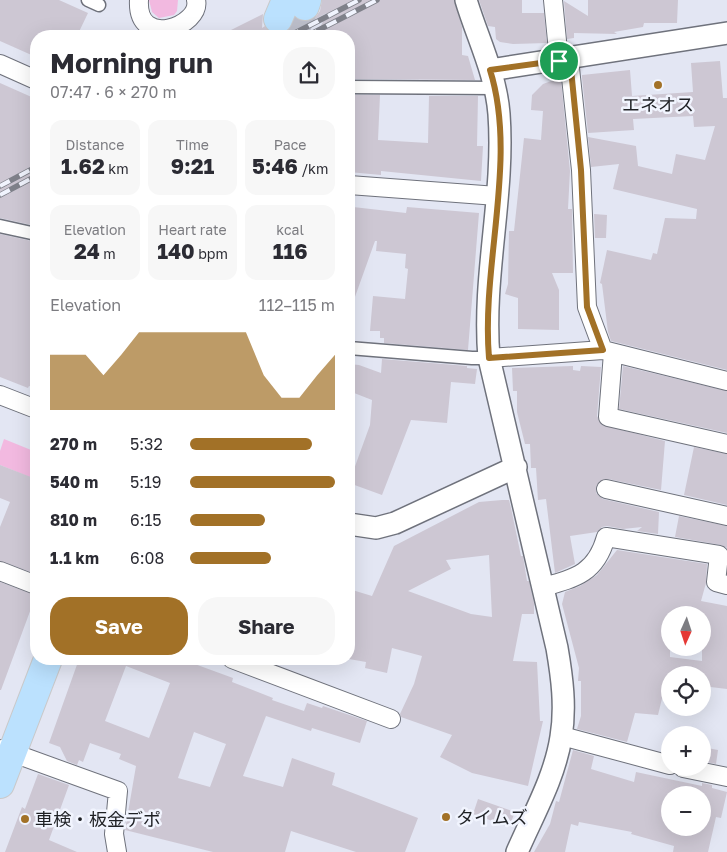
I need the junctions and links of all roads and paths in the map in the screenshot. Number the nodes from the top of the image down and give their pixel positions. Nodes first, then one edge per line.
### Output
1 (138, 0) edge
2 (196, 0) edge
3 (466, 0) edge
4 (553, 0) edge
5 (155, 30) edge
6 (168, 30) edge
7 (727, 33) edge
8 (564, 60) junction
9 (0, 64) edge
10 (30, 77) edge
11 (493, 79) junction
12 (355, 87) edge
13 (355, 186) edge
14 (497, 196) junction
15 (0, 226) edge
16 (30, 233) edge
17 (355, 348) edge
18 (608, 352) junction
19 (489, 358) junction
20 (727, 381) edge
21 (0, 395) edge
22 (30, 406) edge
23 (727, 444) edge
24 (516, 467) junction
25 (606, 489) dead end
26 (727, 516) edge
27 (355, 525) edge
28 (0, 571) edge
29 (30, 583) edge
30 (727, 585) edge
31 (543, 587) junction
32 (45, 665) edge
33 (248, 665) edge
34 (391, 719) dead end
35 (562, 736) junction
36 (6, 750) edge
37 (661, 763) edge
38 (711, 773) edge
39 (727, 776) edge
40 (0, 784) edge
41 (116, 852) edge
42 (517, 852) edge

1 - 5 street
2 - 6 street
3 - 11 street
4 - 8 street
7 - 8 street
8 - 11 street
8 - 18 street
9 - 10 street
11 - 12 street
11 - 14 street
13 - 14 street
14 - 19 street
15 - 16 street
17 - 19 street
18 - 19 street
18 - 20 street
18 - 23 street
19 - 24 street
21 - 22 street
24 - 27 street
24 - 31 street
25 - 26 street
28 - 29 street
30 - 31 street
31 - 35 street
32 - 36 main road
33 - 34 street
35 - 37 street
35 - 42 street
36 - 40 main road
36 - 41 street
38 - 39 street

